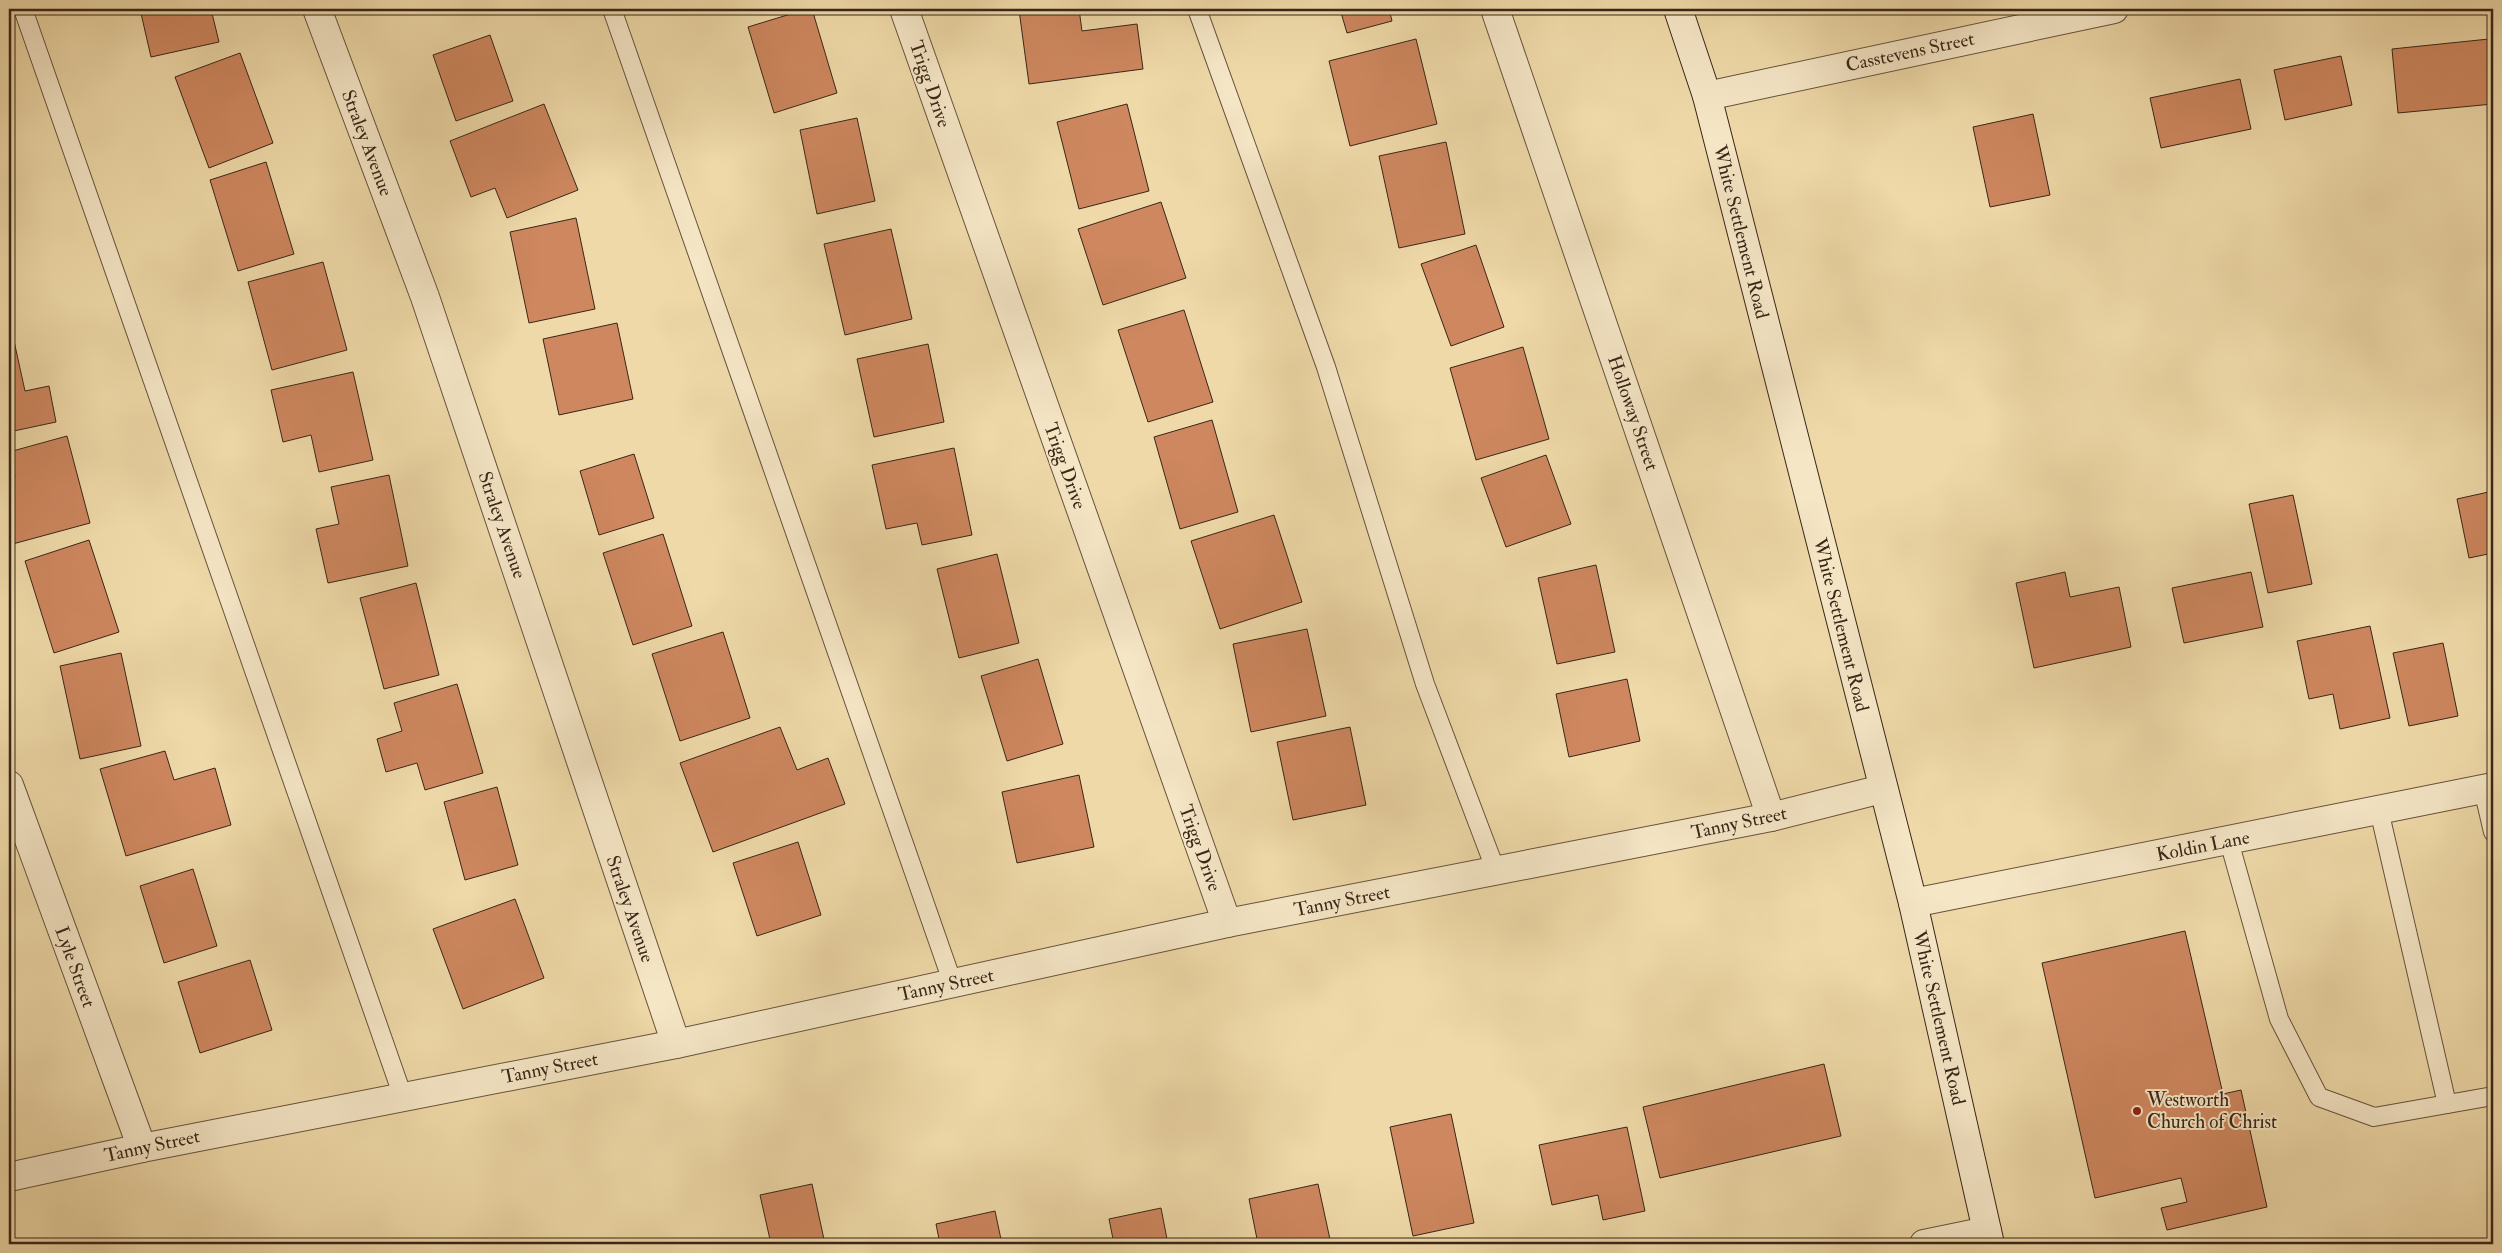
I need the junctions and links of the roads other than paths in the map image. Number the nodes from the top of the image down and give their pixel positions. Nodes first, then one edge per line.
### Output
1 (23, 9) edge
2 (317, 9) edge
3 (612, 9) edge
4 (904, 9) edge
5 (1197, 9) edge
6 (1495, 9) edge
7 (1678, 9) edge
8 (2114, 9) edge
9 (1707, 96) junction
10 (9, 785) edge
11 (2488, 788) edge
12 (1882, 789) junction
13 (2379, 810) junction
14 (1771, 817) junction
15 (2493, 832) edge
16 (2229, 840) junction
17 (1496, 871) junction
18 (1913, 902) junction
19 (1227, 923) junction
20 (953, 984) junction
21 (676, 1044) junction
22 (2493, 1096) edge
23 (403, 1097) junction
24 (2446, 1104) junction
25 (142, 1148) junction
26 (9, 1177) edge
27 (1988, 1238) edge
28 (1924, 1244) edge

1 - 23 lane
2 - 21 street, Straley Avenue
3 - 20 lane
4 - 19 street, Trigg Drive
5 - 17 lane
6 - 14 street, Holloway Street
7 - 9 street, White Settlement Road
8 - 9 street, Casstevens Street
9 - 12 street, White Settlement Road
10 - 25 street, Lyle Street
11 - 13 street, Koldin Lane
11 - 15 lane
12 - 14 street, Tanny Street
12 - 18 street, White Settlement Road
13 - 16 street, Koldin Lane
13 - 24 lane
14 - 17 street, Tanny Street
16 - 18 street, Koldin Lane
16 - 24 lane
17 - 19 street, Tanny Street
18 - 27 street, White Settlement Road
19 - 20 street, Tanny Street
20 - 21 street, Tanny Street
21 - 23 street, Tanny Street
22 - 24 lane
23 - 25 street, Tanny Street
25 - 26 street, Tanny Street
27 - 28 street

